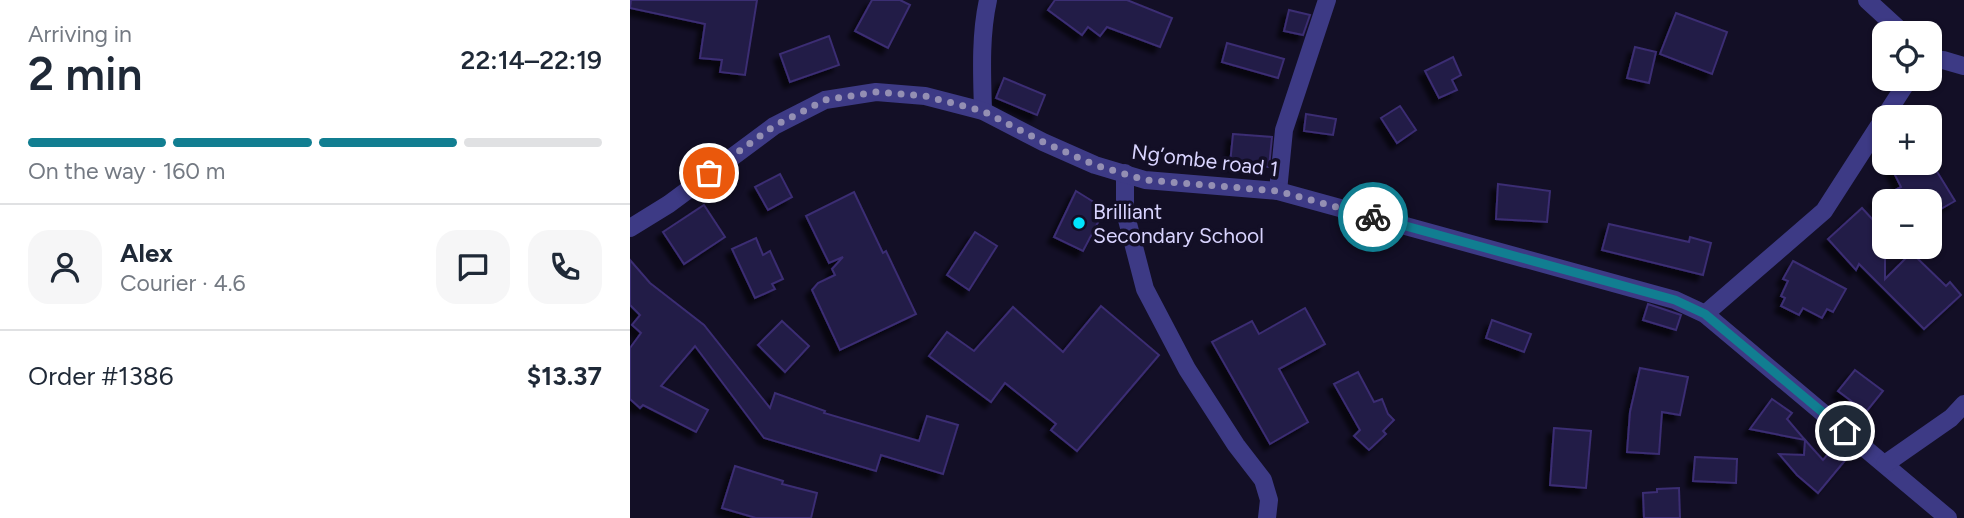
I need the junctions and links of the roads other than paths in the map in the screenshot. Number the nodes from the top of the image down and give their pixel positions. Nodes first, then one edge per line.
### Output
1 (988, 0) edge
2 (1327, 0) edge
3 (1867, 0) edge
4 (1890, 21) edge
5 (1942, 60) edge
6 (1964, 66) edge
7 (1901, 91) edge
8 (983, 111) junction
9 (1125, 173) junction
10 (1278, 191) junction
11 (630, 228) edge
12 (1705, 314) junction
13 (1964, 404) edge
14 (1885, 464) junction
15 (1268, 518) edge
16 (1948, 518) edge

1 - 8 street
2 - 10 street
3 - 4 street
5 - 6 street
7 - 12 street
8 - 9 street, Ng’ombe road 1
8 - 11 street, Ng’ombe road 1
9 - 10 street, Ng’ombe road 1
9 - 15 street
10 - 12 street, Ng’ombe road 1
12 - 14 street, Ng’ombe road 1
13 - 14 street
14 - 16 street, Ng’ombe road 1

